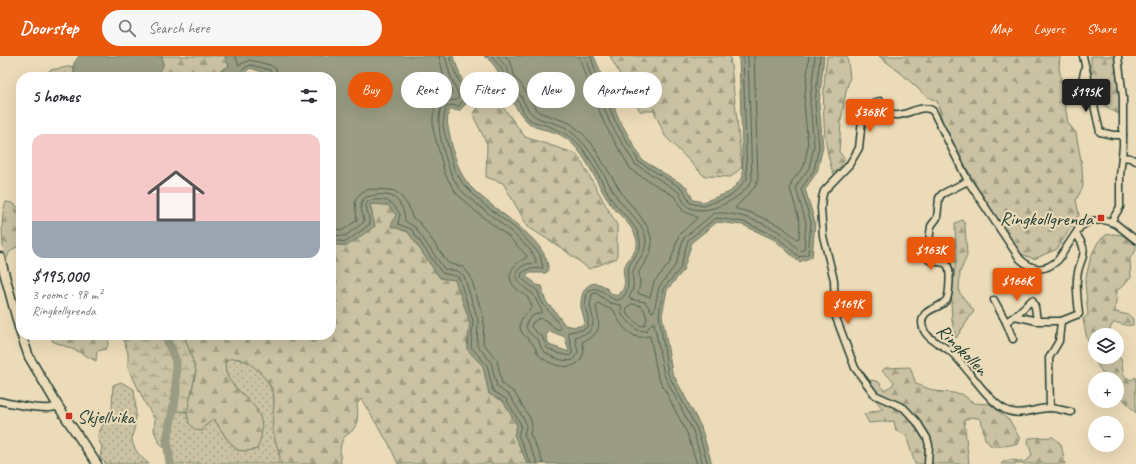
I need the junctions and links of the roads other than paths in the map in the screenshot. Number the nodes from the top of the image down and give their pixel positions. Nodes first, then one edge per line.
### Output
1 (1083, 56) edge
2 (1118, 56) edge
3 (1085, 67) junction
4 (1078, 96) dead end
5 (1123, 135) junction
6 (1122, 157) junction
7 (1136, 161) edge
8 (968, 181) junction
9 (1111, 222) junction
10 (1076, 234) junction
11 (1136, 240) edge
12 (0, 257) edge
13 (994, 300) dead end
14 (16, 316) edge
15 (1015, 316) junction
16 (1037, 321) junction
17 (1061, 321) junction
18 (1006, 322) junction
19 (1013, 339) dead end
20 (23, 340) edge
21 (0, 401) edge
22 (58, 406) junction
23 (1050, 408) junction
24 (1071, 412) dead end
25 (97, 464) edge
26 (928, 464) edge

1 - 3 street
2 - 5 street
3 - 4 street
3 - 5 street
5 - 6 street
6 - 7 street
6 - 9 street
8 - 10 street
8 - 23 street, Ringkollen
8 - 26 street
9 - 10 street
9 - 11 street
10 - 17 street
12 - 14 main road
13 - 18 street
15 - 16 street
15 - 16 street
15 - 18 street
16 - 17 street
17 - 23 street
18 - 19 street
20 - 22 main road
21 - 22 street
22 - 25 main road
23 - 24 street, Ringkollen

